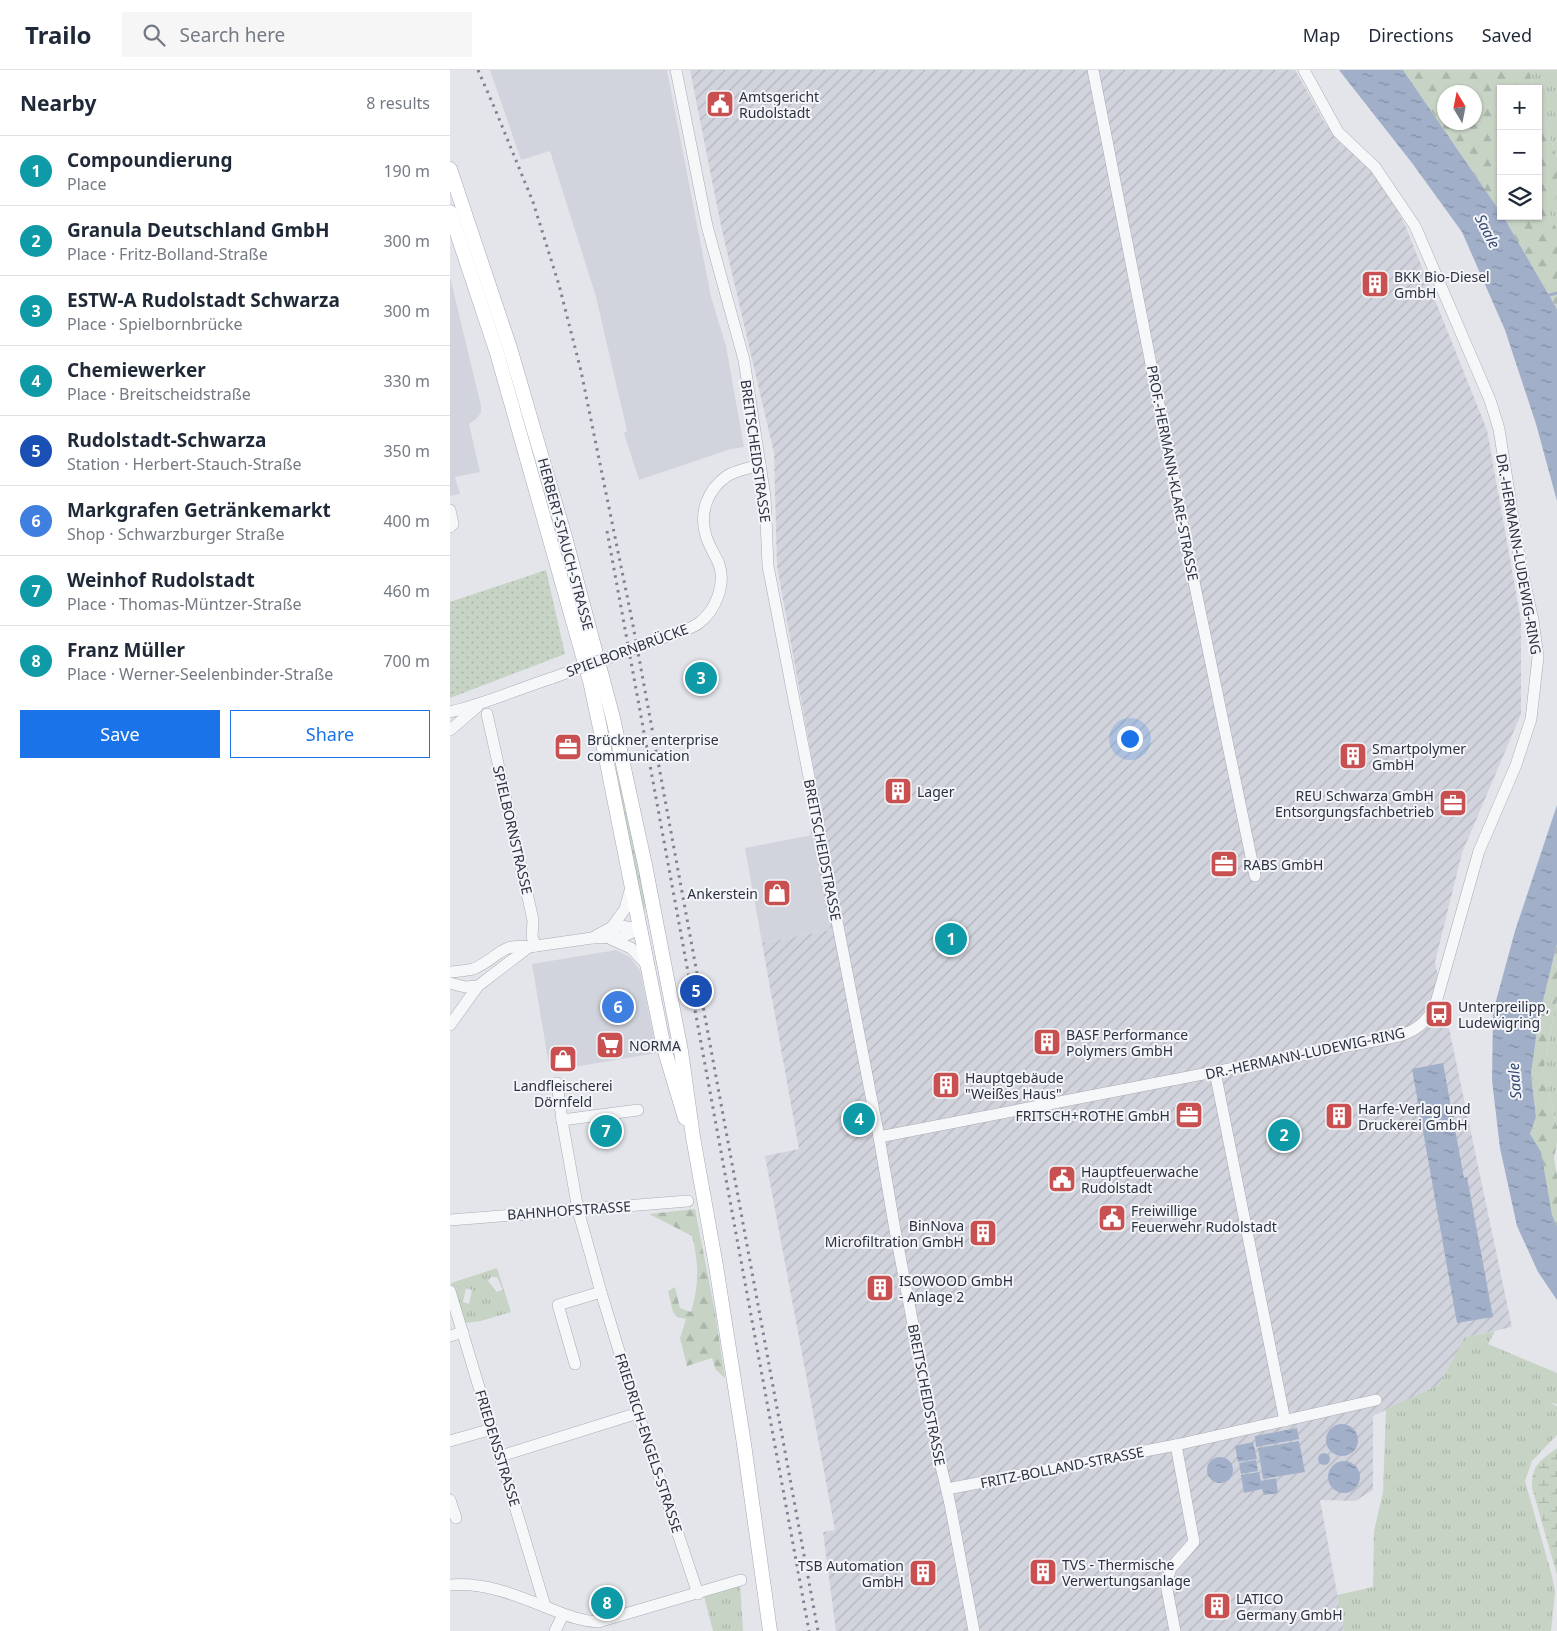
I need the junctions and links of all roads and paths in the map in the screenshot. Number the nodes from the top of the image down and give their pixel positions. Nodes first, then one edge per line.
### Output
1 (676, 70) edge
2 (1094, 70) edge
3 (1304, 70) edge
4 (450, 169) edge
5 (450, 212) edge
6 (760, 464) junction
7 (450, 510) edge
8 (450, 527) edge
9 (483, 710) junction
10 (450, 712) edge
11 (451, 729) edge
12 (1255, 876) dead end
13 (631, 887) junction
14 (656, 925) junction
15 (639, 929) junction
16 (611, 933) junction
17 (533, 946) junction
18 (646, 964) junction
19 (450, 972) edge
20 (450, 983) edge
21 (478, 986) junction
22 (450, 1025) edge
23 (1215, 1072) junction
24 (557, 1084) dead end
25 (638, 1110) dead end
26 (562, 1120) junction
27 (879, 1137) junction
28 (693, 1138) junction
29 (688, 1201) dead end
30 (578, 1210) junction
31 (450, 1220) edge
32 (450, 1290) edge
33 (601, 1292) junction
34 (463, 1332) junction
35 (450, 1336) edge
36 (575, 1364) dead end
37 (1376, 1400) dead end
38 (638, 1413) junction
39 (1285, 1421) junction
40 (492, 1429) junction
41 (450, 1441) edge
42 (1176, 1446) junction
43 (500, 1456) junction
44 (947, 1489) junction
45 (450, 1500) edge
46 (456, 1518) dead end
47 (742, 1580) dead end
48 (450, 1584) edge
49 (698, 1594) junction
50 (545, 1606) junction
51 (563, 1615) junction
52 (555, 1631) edge
53 (770, 1631) edge
54 (974, 1631) edge
55 (1175, 1631) edge

1 - 6 street, BREITSCHEIDSTRASSE
2 - 12 street, PROF.-HERMANN-KLARE-STRASSE
3 - 23 street, DR.-HERMANN-LUDEWIG-RING
4 - 14 main road, HERBERT-STAUCH-STRASSE
5 - 13 main road, HERBERT-STAUCH-STRASSE
6 - 9 street, SPIELBORNBRÜCKE, bridge
6 - 27 street, BREITSCHEIDSTRASSE
7 - 8 street
9 - 10 street, SPIELBORNBRÜCKE
9 - 11 street, SPIELBORNBRÜCKE
9 - 17 street, SPIELBORNSTRASSE
13 - 15 main road, HERBERT-STAUCH-STRASSE
13 - 16 street
14 - 15 main road
14 - 28 main road, HERBERT-STAUCH-STRASSE
15 - 16 street
15 - 18 main road, HERBERT-STAUCH-STRASSE
16 - 17 street
16 - 18 street
17 - 19 street
17 - 21 street
18 - 28 main road, HERBERT-STAUCH-STRASSE
20 - 21 street
21 - 22 street
23 - 27 street, DR.-HERMANN-LUDEWIG-RING
23 - 39 street
24 - 26 street, FRIEDRICH-ENGELS-STRASSE
25 - 26 street
26 - 30 street, FRIEDRICH-ENGELS-STRASSE
27 - 44 street, BREITSCHEIDSTRASSE
28 - 53 main road
29 - 30 street, BAHNHOFSTRASSE
30 - 31 street, BAHNHOFSTRASSE
30 - 33 street, FRIEDRICH-ENGELS-STRASSE
32 - 34 street, FRIEDENSSTRASSE
33 - 36 street
33 - 38 street, FRIEDRICH-ENGELS-STRASSE
34 - 35 street
34 - 40 street, FRIEDENSSTRASSE
37 - 39 street, FRITZ-BOLLAND-STRASSE
38 - 43 street
38 - 49 street, FRIEDRICH-ENGELS-STRASSE
39 - 42 street, FRITZ-BOLLAND-STRASSE
40 - 41 street
40 - 43 street, FRIEDENSSTRASSE
42 - 44 street, FRITZ-BOLLAND-STRASSE
42 - 55 street
43 - 50 street, FRIEDENSSTRASSE
44 - 54 street, BREITSCHEIDSTRASSE
45 - 46 street
47 - 49 street
48 - 50 street
49 - 51 street
50 - 51 street
51 - 52 street

